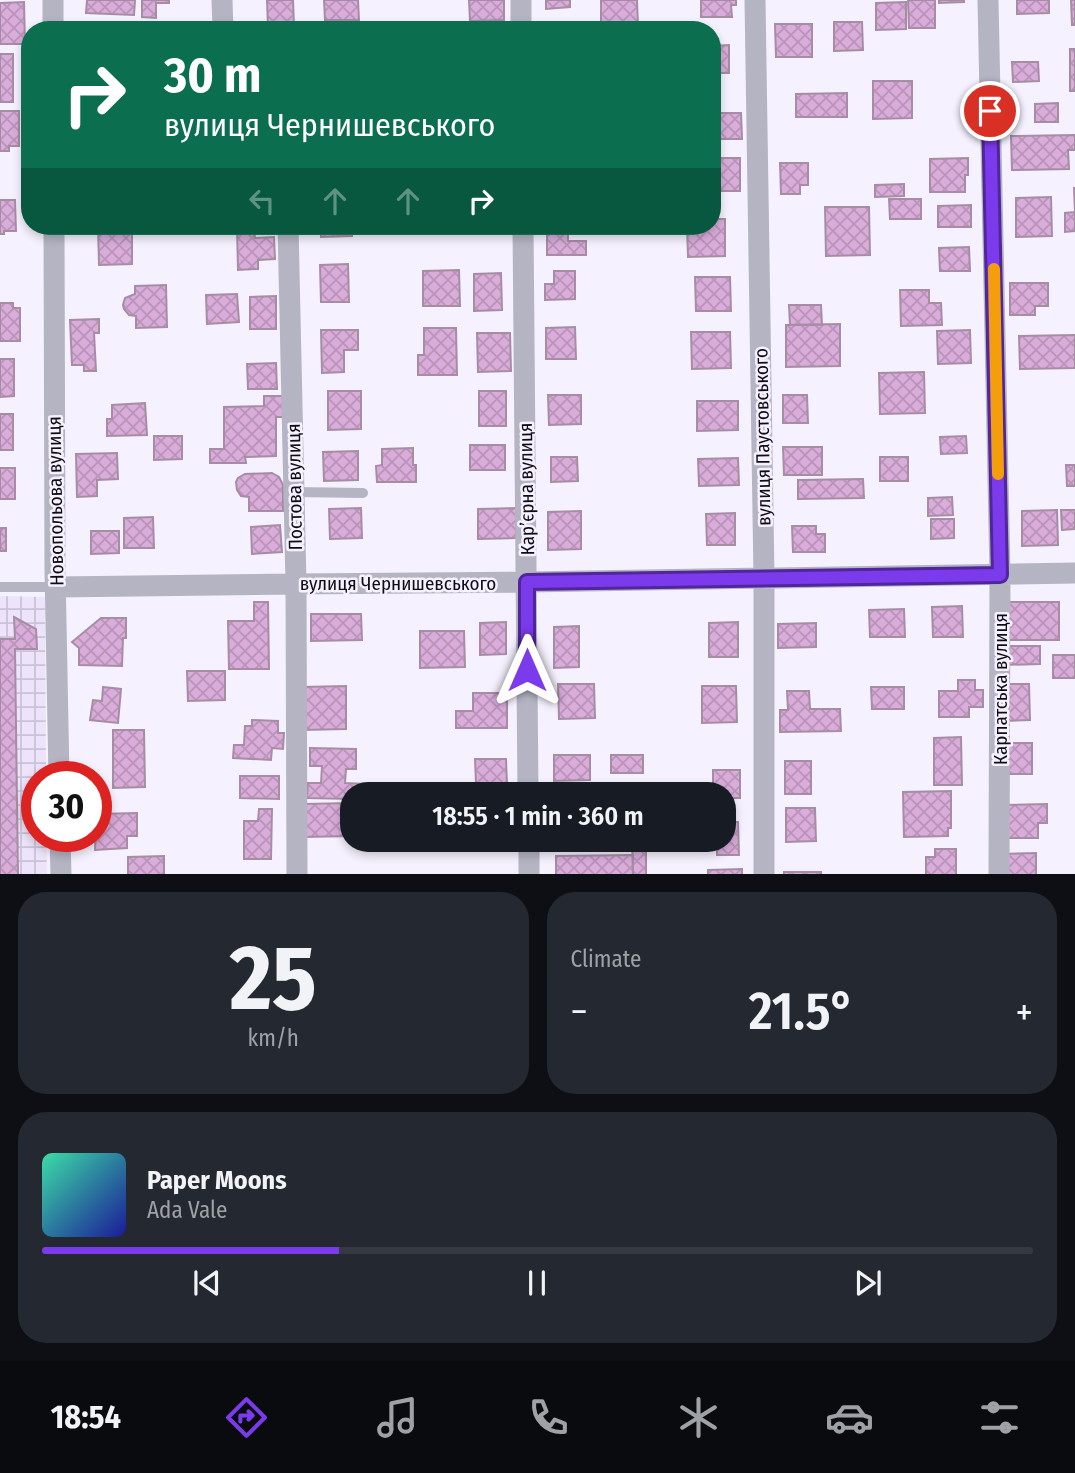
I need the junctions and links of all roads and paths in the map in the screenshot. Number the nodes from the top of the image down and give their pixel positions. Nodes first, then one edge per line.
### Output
1 (53, 0) edge
2 (222, 0) edge
3 (521, 0) edge
4 (755, 0) edge
5 (988, 0) edge
6 (53, 21) edge
7 (223, 21) edge
8 (521, 21) edge
9 (54, 235) edge
10 (288, 235) edge
11 (523, 235) edge
12 (294, 492) junction
13 (363, 493) dead end
14 (1075, 573) edge
15 (1000, 575) junction
16 (764, 578) junction
17 (527, 582) junction
18 (296, 584) junction
19 (0, 587) edge
20 (56, 587) junction
21 (59, 761) edge
22 (528, 782) edge
23 (60, 852) edge
24 (528, 852) edge
25 (61, 874) edge
26 (297, 874) edge
27 (529, 874) edge
28 (764, 874) edge
29 (999, 874) edge

1 - 6 street
2 - 7 street
3 - 8 street
4 - 16 street, вулиця Паустовського
5 - 15 street, Карпатська вулиця
9 - 20 street, Новопольова вулиця
10 - 12 street, Постова вулиця
11 - 17 street, Карʼєрна вулиця
12 - 13 lane
12 - 18 street, Постова вулиця
14 - 15 street, вулиця Чернишевського
15 - 16 street, вулиця Чернишевського
15 - 29 street, Карпатська вулиця
16 - 17 street, вулиця Чернишевського
16 - 28 street, вулиця Паустовського
17 - 18 street, вулиця Чернишевського
17 - 22 street, Карʼєрна вулиця
18 - 20 street, вулиця Чернишевського
18 - 26 street, Постова вулиця
19 - 20 lane
20 - 21 street, Новопольова вулиця
23 - 25 street
24 - 27 street

